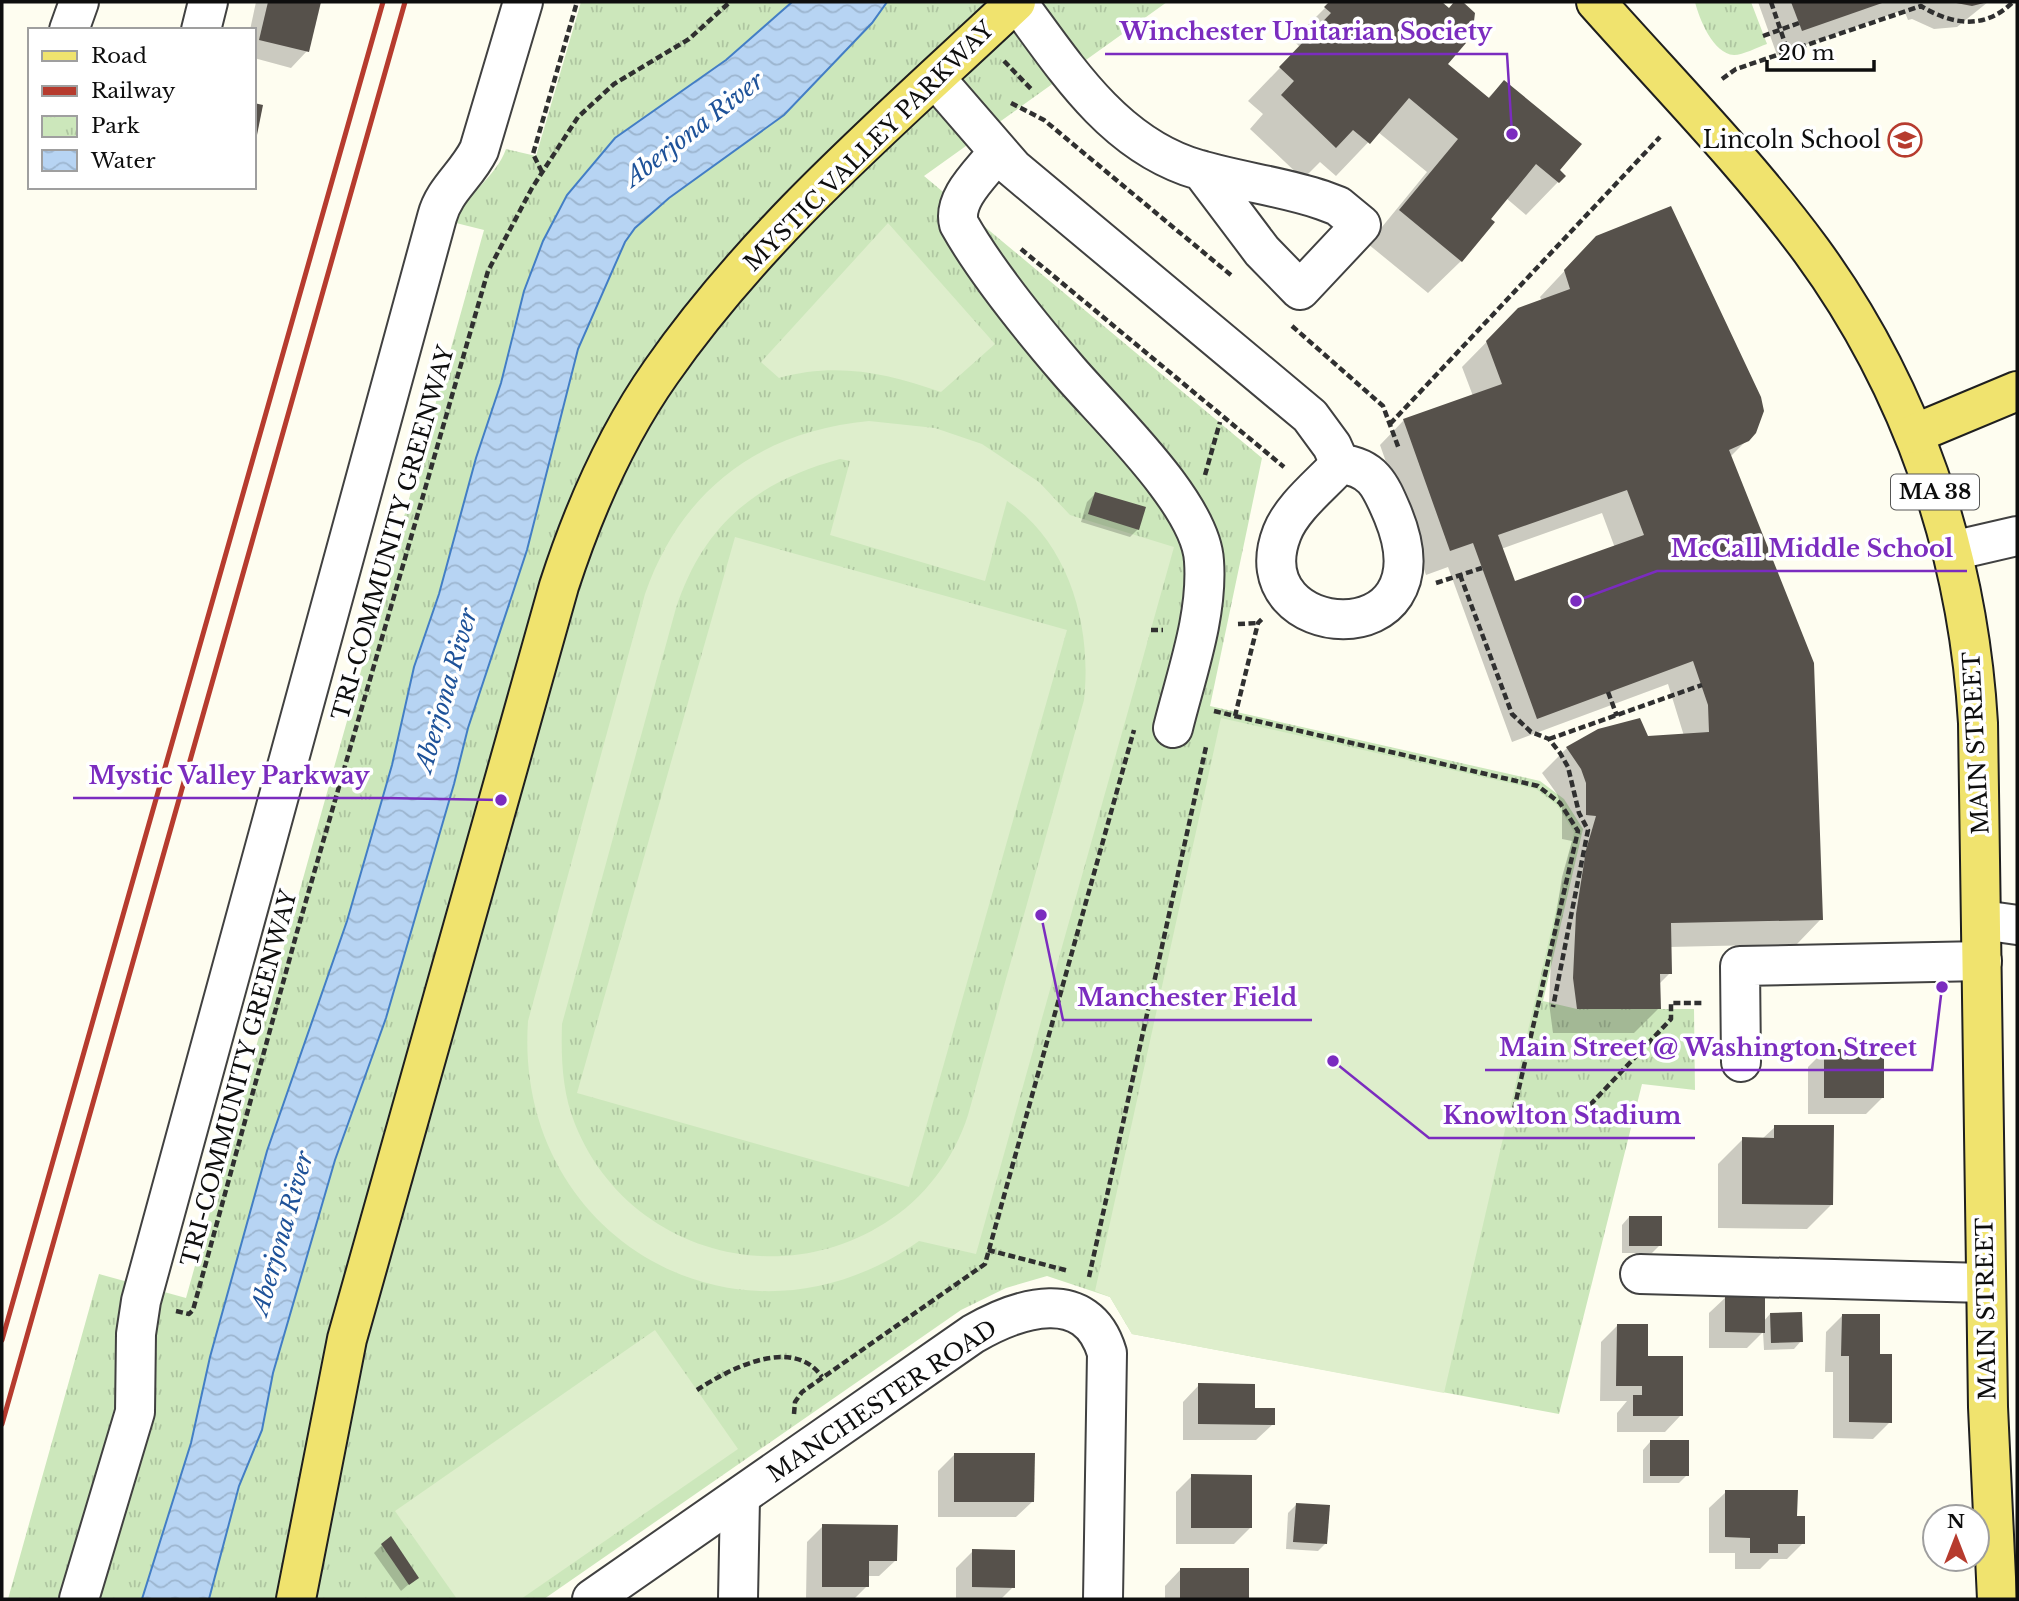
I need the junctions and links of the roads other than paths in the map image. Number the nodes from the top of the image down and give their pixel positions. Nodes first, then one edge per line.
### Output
1 (79, 2) edge
2 (208, 2) edge
3 (523, 2) edge
4 (1016, 2) edge
5 (1595, 2) edge
6 (70, 28) edge
7 (202, 28) edge
8 (935, 78) junction
9 (997, 153) junction
10 (1200, 170) dead end
11 (2017, 391) edge
12 (1914, 434) junction
13 (1340, 464) dead end
14 (2017, 536) edge
15 (1952, 551) junction
16 (1173, 729) road end
17 (2000, 922) edge
18 (1982, 961) junction
19 (1741, 1062) dead end
20 (1640, 1274) dead end
21 (1985, 1283) junction
22 (740, 1498) junction
23 (79, 1599) edge
24 (296, 1599) edge
25 (592, 1599) edge
26 (738, 1599) edge
27 (1102, 1599) edge
28 (1997, 1599) edge

1 - 6 street
2 - 7 street
3 - 23 street
4 - 8 main road, MYSTIC VALLEY PARKWAY
4 - 10 street
5 - 12 main road, MAIN STREET
8 - 9 street
8 - 24 main road, MYSTIC VALLEY PARKWAY
9 - 13 street
9 - 16 street
11 - 12 main road
12 - 15 main road, MAIN STREET / MA 38
14 - 15 street
15 - 17 main road, MAIN STREET / MA 38
17 - 18 main road, MAIN STREET / MA 38
18 - 19 street
18 - 21 main road, MAIN STREET / MA 38
20 - 21 street
21 - 28 main road, MAIN STREET / MA 38
22 - 25 street, MANCHESTER ROAD
22 - 26 street
22 - 27 street, MANCHESTER ROAD

